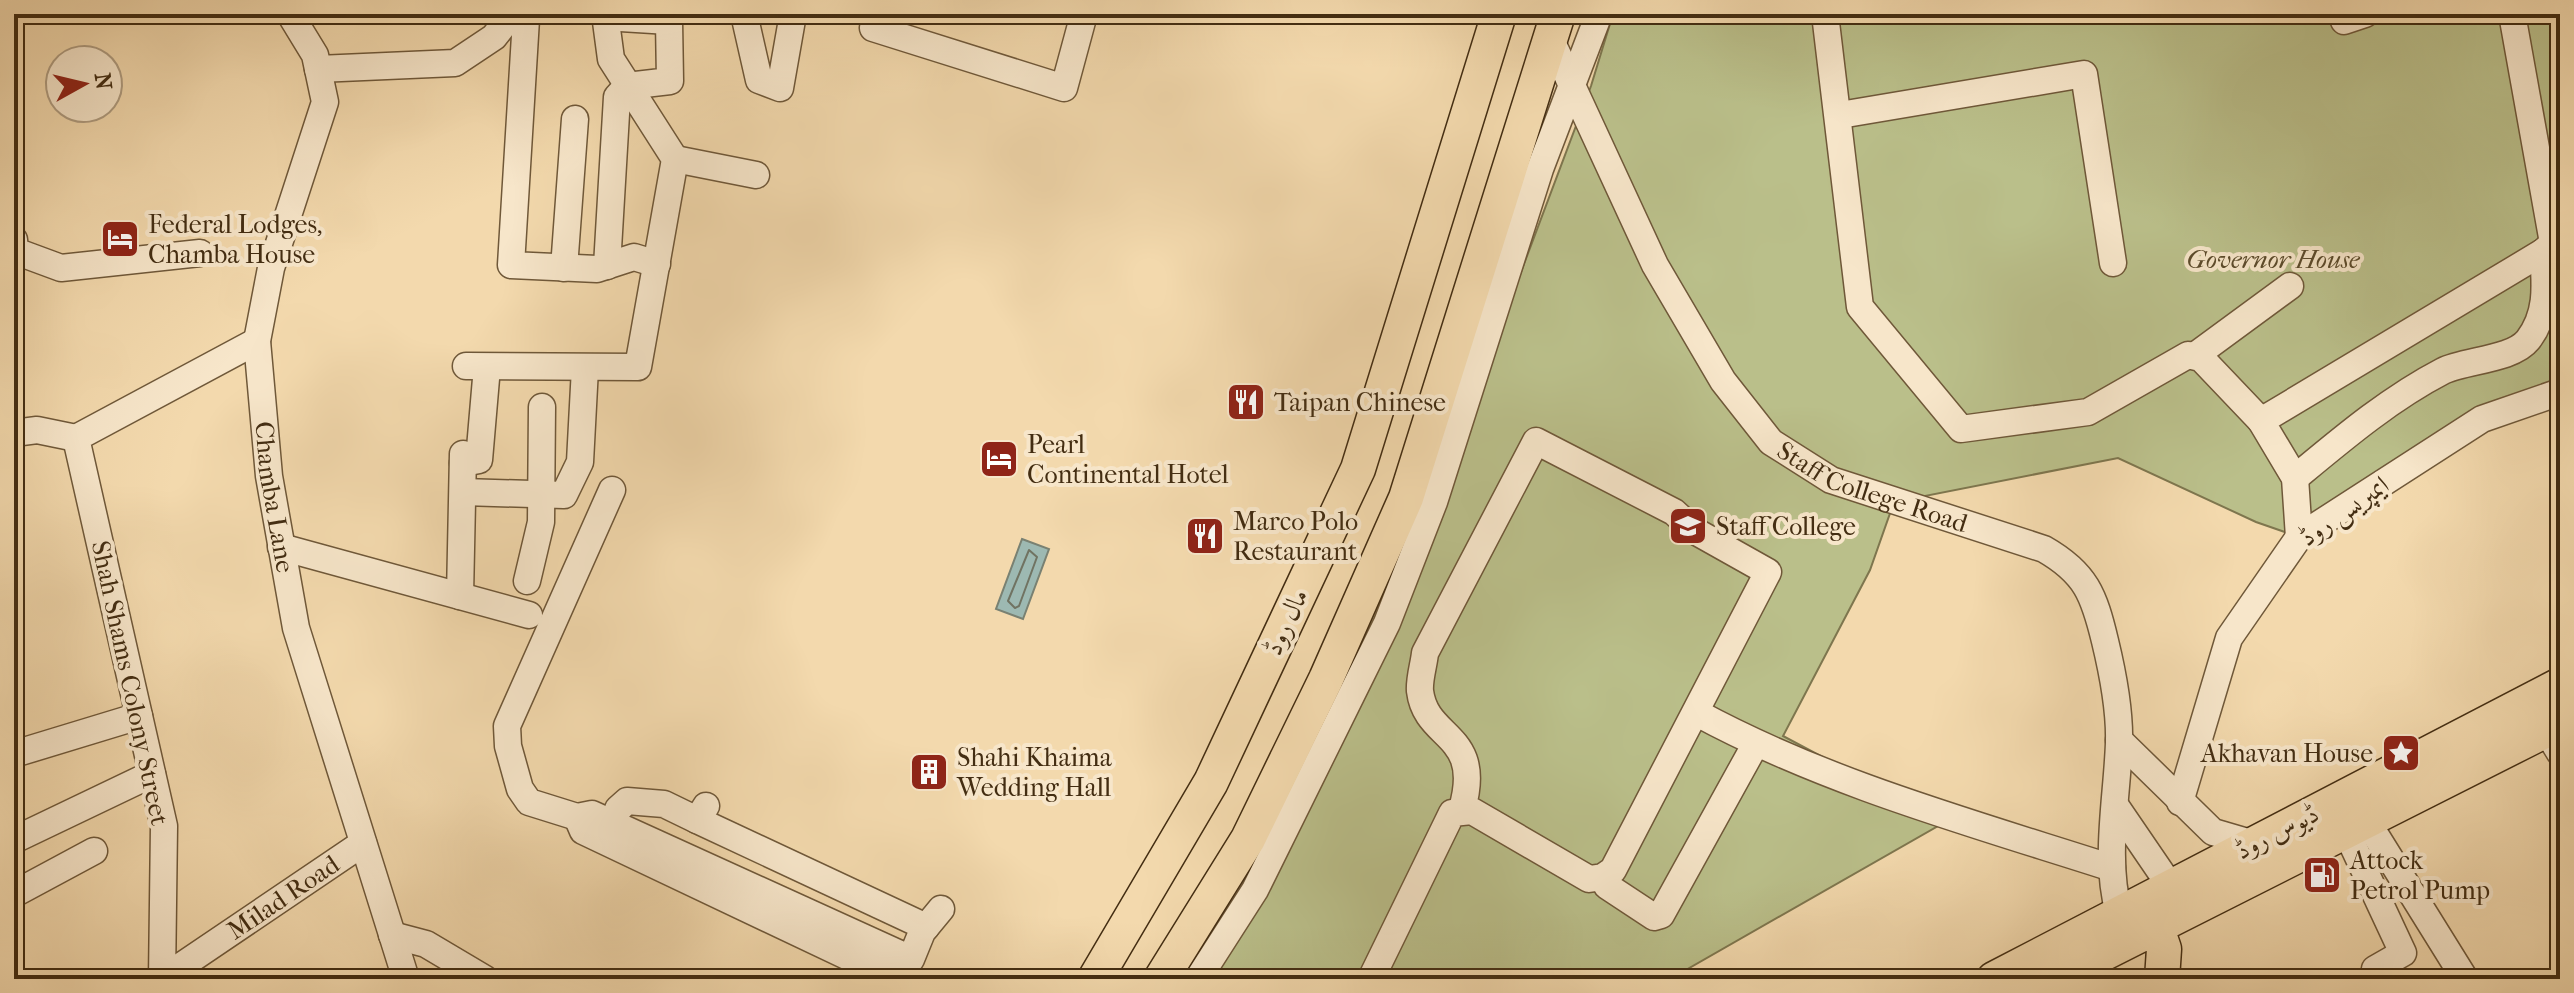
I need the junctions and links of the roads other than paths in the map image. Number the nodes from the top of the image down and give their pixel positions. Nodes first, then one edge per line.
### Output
1 (290, 14) edge
2 (512, 14) edge
3 (522, 14) edge
4 (744, 14) edge
5 (1084, 14) edge
6 (1499, 14) edge
7 (1599, 14) edge
8 (1825, 14) edge
9 (2512, 14) edge
10 (605, 15) edge
11 (788, 15) edge
12 (669, 18) edge
13 (1555, 27) edge
14 (873, 28) dead end
15 (318, 69) junction
16 (627, 86) junction
17 (1573, 88) junction
18 (1840, 115) junction
19 (575, 119) dead end
20 (675, 159) junction
21 (756, 175) dead end
22 (14, 240) edge
23 (2552, 244) edge
24 (200, 253) dead end
25 (2113, 263) dead end
26 (657, 264) junction
27 (607, 266) junction
28 (564, 268) junction
29 (2290, 286) dead end
30 (257, 341) junction
31 (2196, 355) junction
32 (585, 368) junction
33 (2560, 392) edge
34 (542, 407) dead end
35 (2261, 421) junction
36 (14, 433) edge
37 (76, 438) junction
38 (2295, 478) junction
39 (612, 490) dead end
40 (463, 492) junction
41 (540, 495) junction
42 (2299, 537) junction
43 (281, 547) junction
44 (527, 581) dead end
45 (460, 596) junction
46 (529, 615) dead end
47 (2560, 685) edge
48 (1697, 713) junction
49 (139, 716) junction
50 (2555, 735) edge
51 (2119, 740) junction
52 (1755, 745) junction
53 (14, 754) edge
54 (152, 774) junction
55 (2180, 802) junction
56 (2115, 805) junction
57 (1462, 809) junction
58 (577, 817) junction
59 (614, 824) junction
60 (2358, 828) junction
61 (14, 840) edge
62 (363, 843) junction
63 (2254, 844) junction
64 (94, 851) dead end
65 (2112, 868) junction
66 (1603, 877) junction
67 (14, 894) edge
68 (2148, 906) junction
69 (392, 935) junction
70 (2375, 969) dead end
71 (162, 979) edge
72 (406, 979) edge
73 (485, 979) edge
74 (895, 979) edge
75 (1095, 979) edge
76 (1161, 979) edge
77 (1198, 979) edge
78 (1371, 979) edge
79 (1994, 979) edge
80 (2053, 979) edge
81 (2162, 979) edge
82 (2465, 979) edge

1 - 15 street, Chamba Lane
2 - 15 street
3 - 28 street
4 - 11 street
5 - 14 street
6 - 75 main road, مال روڈ
7 - 17 street
8 - 18 street
9 - 23 street
10 - 12 street
10 - 16 street
12 - 16 street
13 - 17 street, Staff College Road
13 - 76 main road
15 - 30 street, Chamba Lane
16 - 20 street
16 - 27 street
17 - 51 street, Staff College Road
17 - 77 street
18 - 25 street
18 - 31 street
19 - 28 street
20 - 21 street
20 - 26 street
22 - 24 street
23 - 35 street
23 - 38 street
26 - 27 street
26 - 32 street
27 - 28 street
29 - 31 street
30 - 37 street
30 - 43 street, Chamba Lane
31 - 35 street
32 - 40 street
32 - 41 street
33 - 42 street, ایمپریس روڈ
34 - 41 street
35 - 38 street
36 - 37 street
37 - 49 street, Shah Shams Colony Street
38 - 42 street
39 - 58 street
40 - 41 street
40 - 45 street
41 - 44 street
42 - 55 street, ایمپریس روڈ
43 - 45 street
43 - 62 street, Chamba Lane
45 - 46 street
47 - 63 main road, ڈیوس روڈ
48 - 52 street
48 - 57 street
48 - 66 street
49 - 53 street
49 - 54 street, Shah Shams Colony Street
50 - 60 main road, ڈیوس روڈ
51 - 55 street
51 - 56 street, Staff College Road
52 - 65 street
52 - 66 street
54 - 61 street
54 - 71 street, Shah Shams Colony Street
55 - 63 street
56 - 65 street, Staff College Road
56 - 68 street
57 - 66 street
57 - 78 street
58 - 59 street
58 - 74 street
59 - 59 street
60 - 68 main road, ڈیوس روڈ
60 - 70 street
60 - 82 street
62 - 69 street, Chamba Lane
62 - 71 street, Milad Road
63 - 68 main road, ڈیوس روڈ
64 - 67 street
65 - 68 street, Staff College Road
68 - 79 main road, ڈیوس روڈ
68 - 80 main road, ڈیوس روڈ
68 - 81 main road
69 - 72 street, Chamba Lane
69 - 73 street

